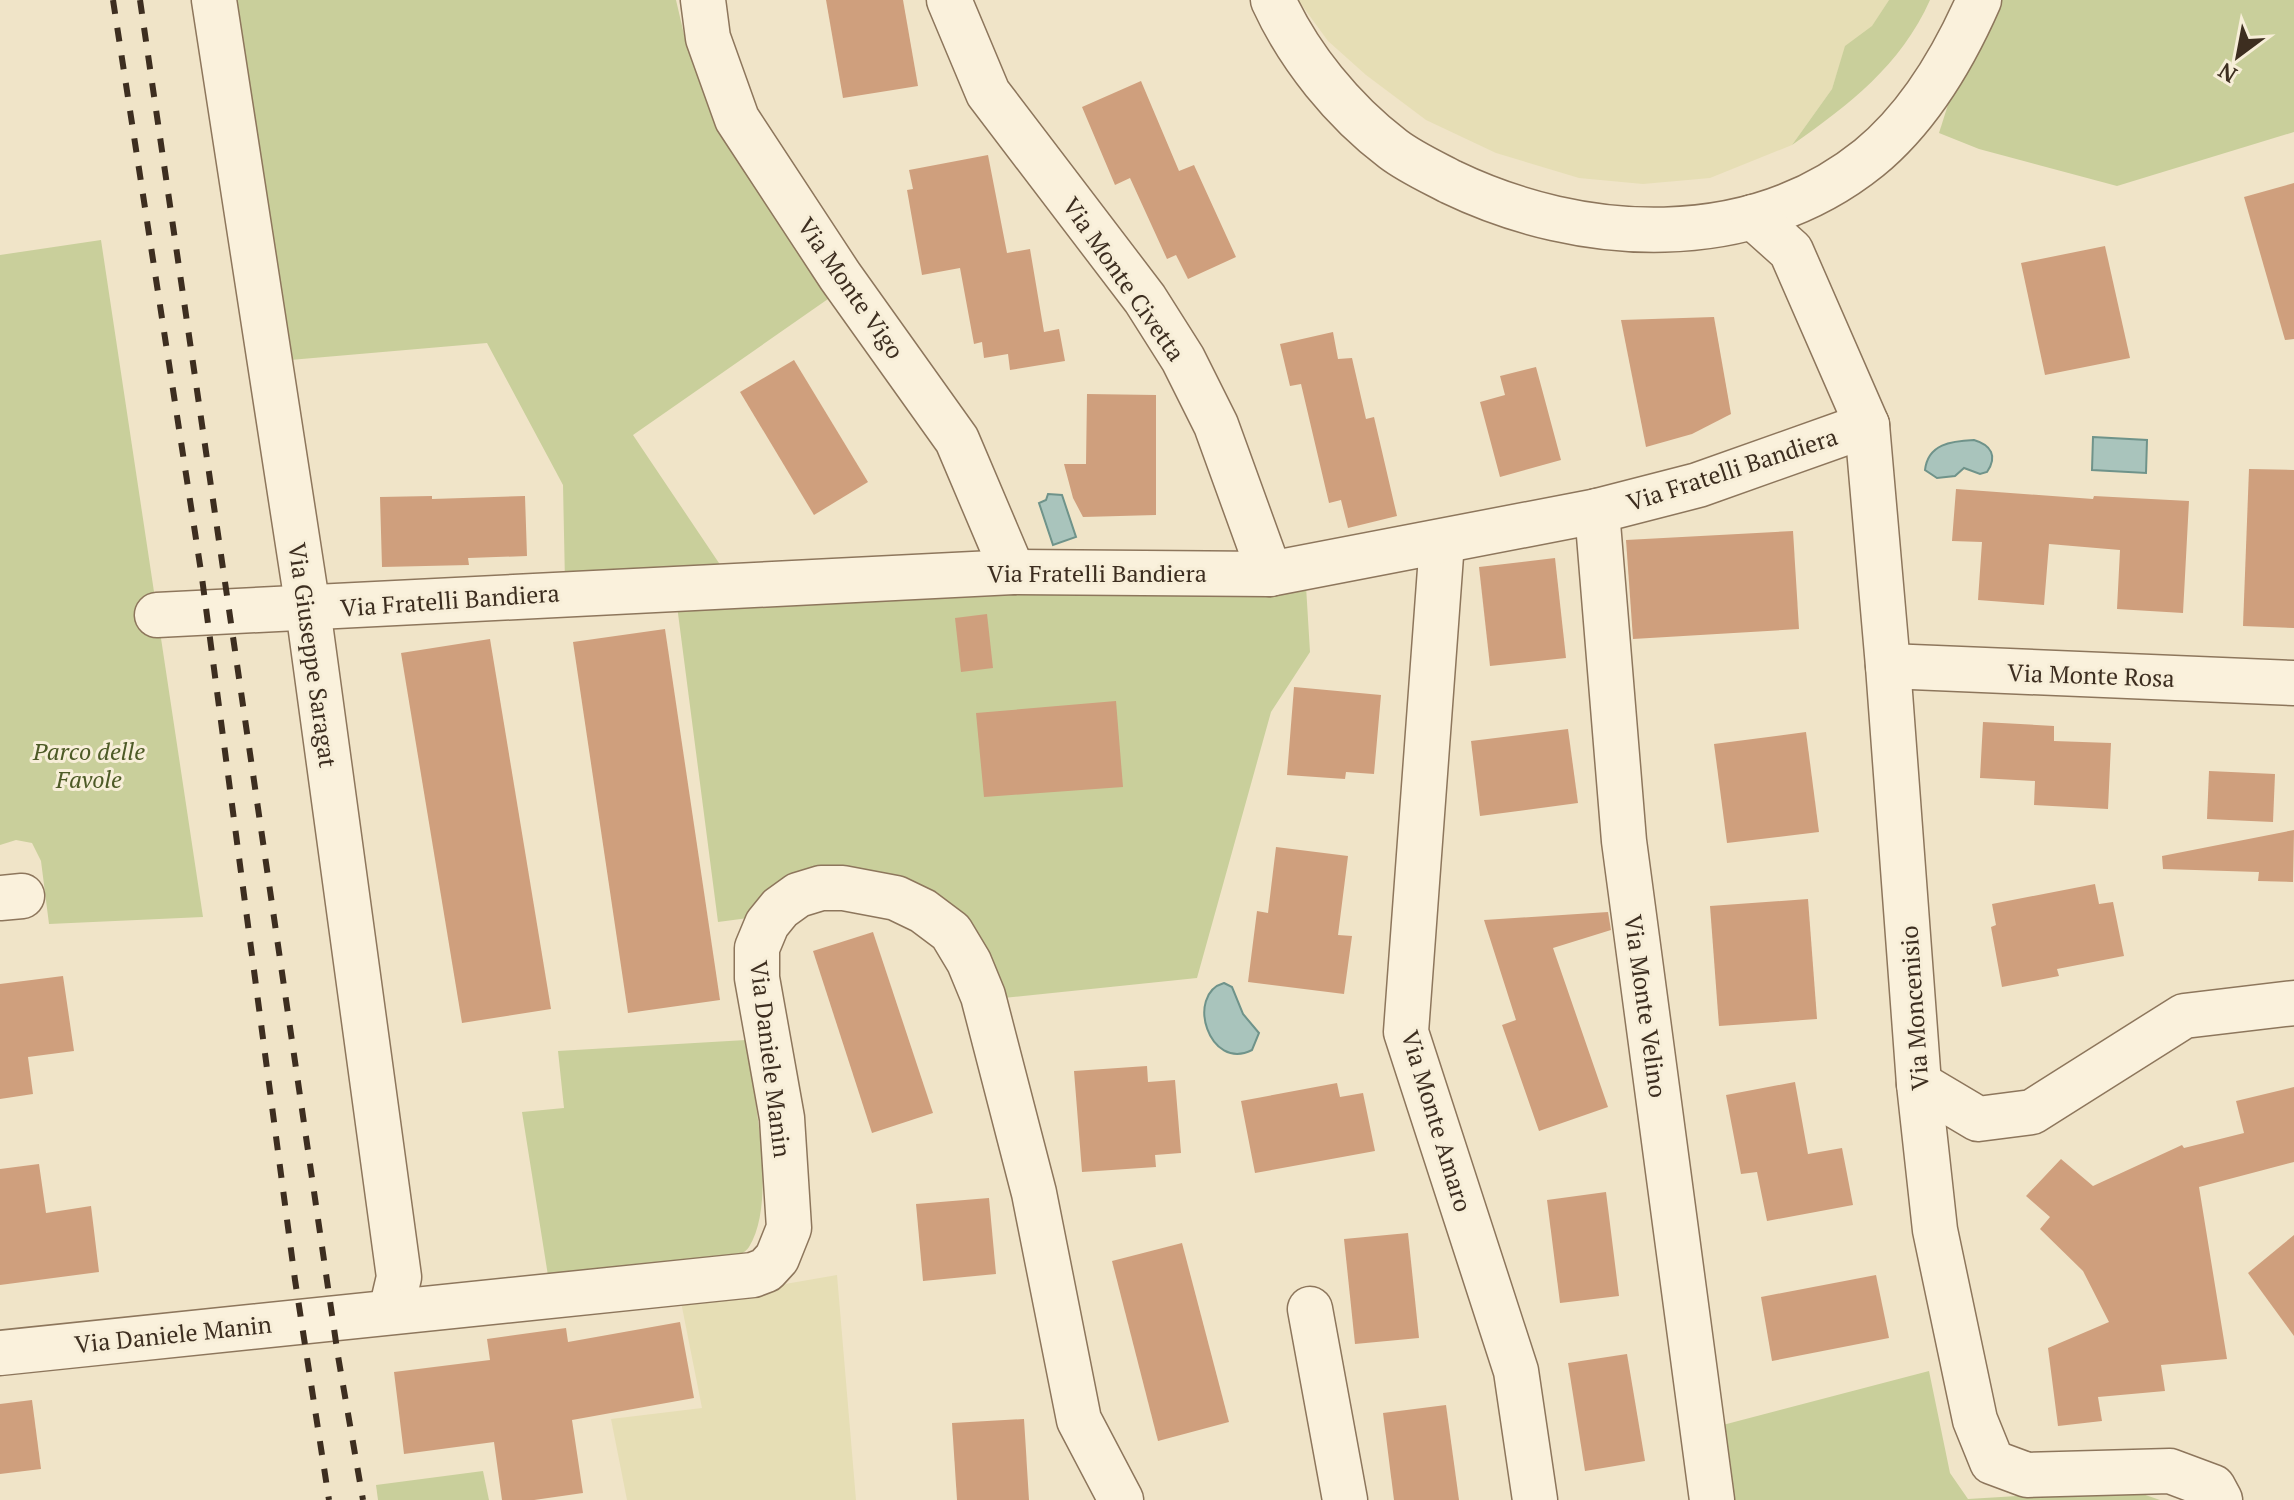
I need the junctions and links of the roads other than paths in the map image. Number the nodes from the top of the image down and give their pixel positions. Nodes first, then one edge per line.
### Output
1 (214, 0) edge
2 (703, 0) edge
3 (949, 0) edge
4 (1273, 0) edge
5 (1979, 0) edge
6 (1753, 217) junction
7 (1867, 425) junction
8 (1597, 511) junction
9 (1442, 542) junction
10 (1013, 572) junction
11 (1270, 574) junction
12 (308, 609) junction
13 (157, 615) dead end
14 (1888, 666) junction
15 (2294, 683) edge
16 (2294, 1003) edge
17 (1919, 1084) junction
18 (1310, 1309) dead end
19 (391, 1311) junction
20 (0, 1353) edge
21 (1121, 1500) edge
22 (1345, 1500) edge
23 (1535, 1500) edge
24 (1712, 1500) edge
25 (2220, 1500) edge

1 - 12 street, Via Giuseppe Saragat
2 - 10 street, Via Monte Vigo
3 - 11 street, Via Monte Civetta
4 - 6 street
5 - 6 street
6 - 7 street, Via Moncenisio
7 - 8 street, Via Fratelli Bandiera
7 - 14 street, Via Moncenisio
8 - 9 street, Via Fratelli Bandiera
8 - 24 street, Via Monte Velino
9 - 11 street, Via Fratelli Bandiera
9 - 23 street, Via Monte Amaro
10 - 11 street, Via Fratelli Bandiera
10 - 12 street, Via Fratelli Bandiera
12 - 13 street, Via Fratelli Bandiera
12 - 19 street, Via Giuseppe Saragat
14 - 15 street, Via Monte Rosa
14 - 17 street, Via Moncenisio
16 - 17 street
17 - 25 street, Via Moncenisio
18 - 22 street
19 - 20 street, Via Daniele Manin
19 - 21 street, Via Daniele Manin

